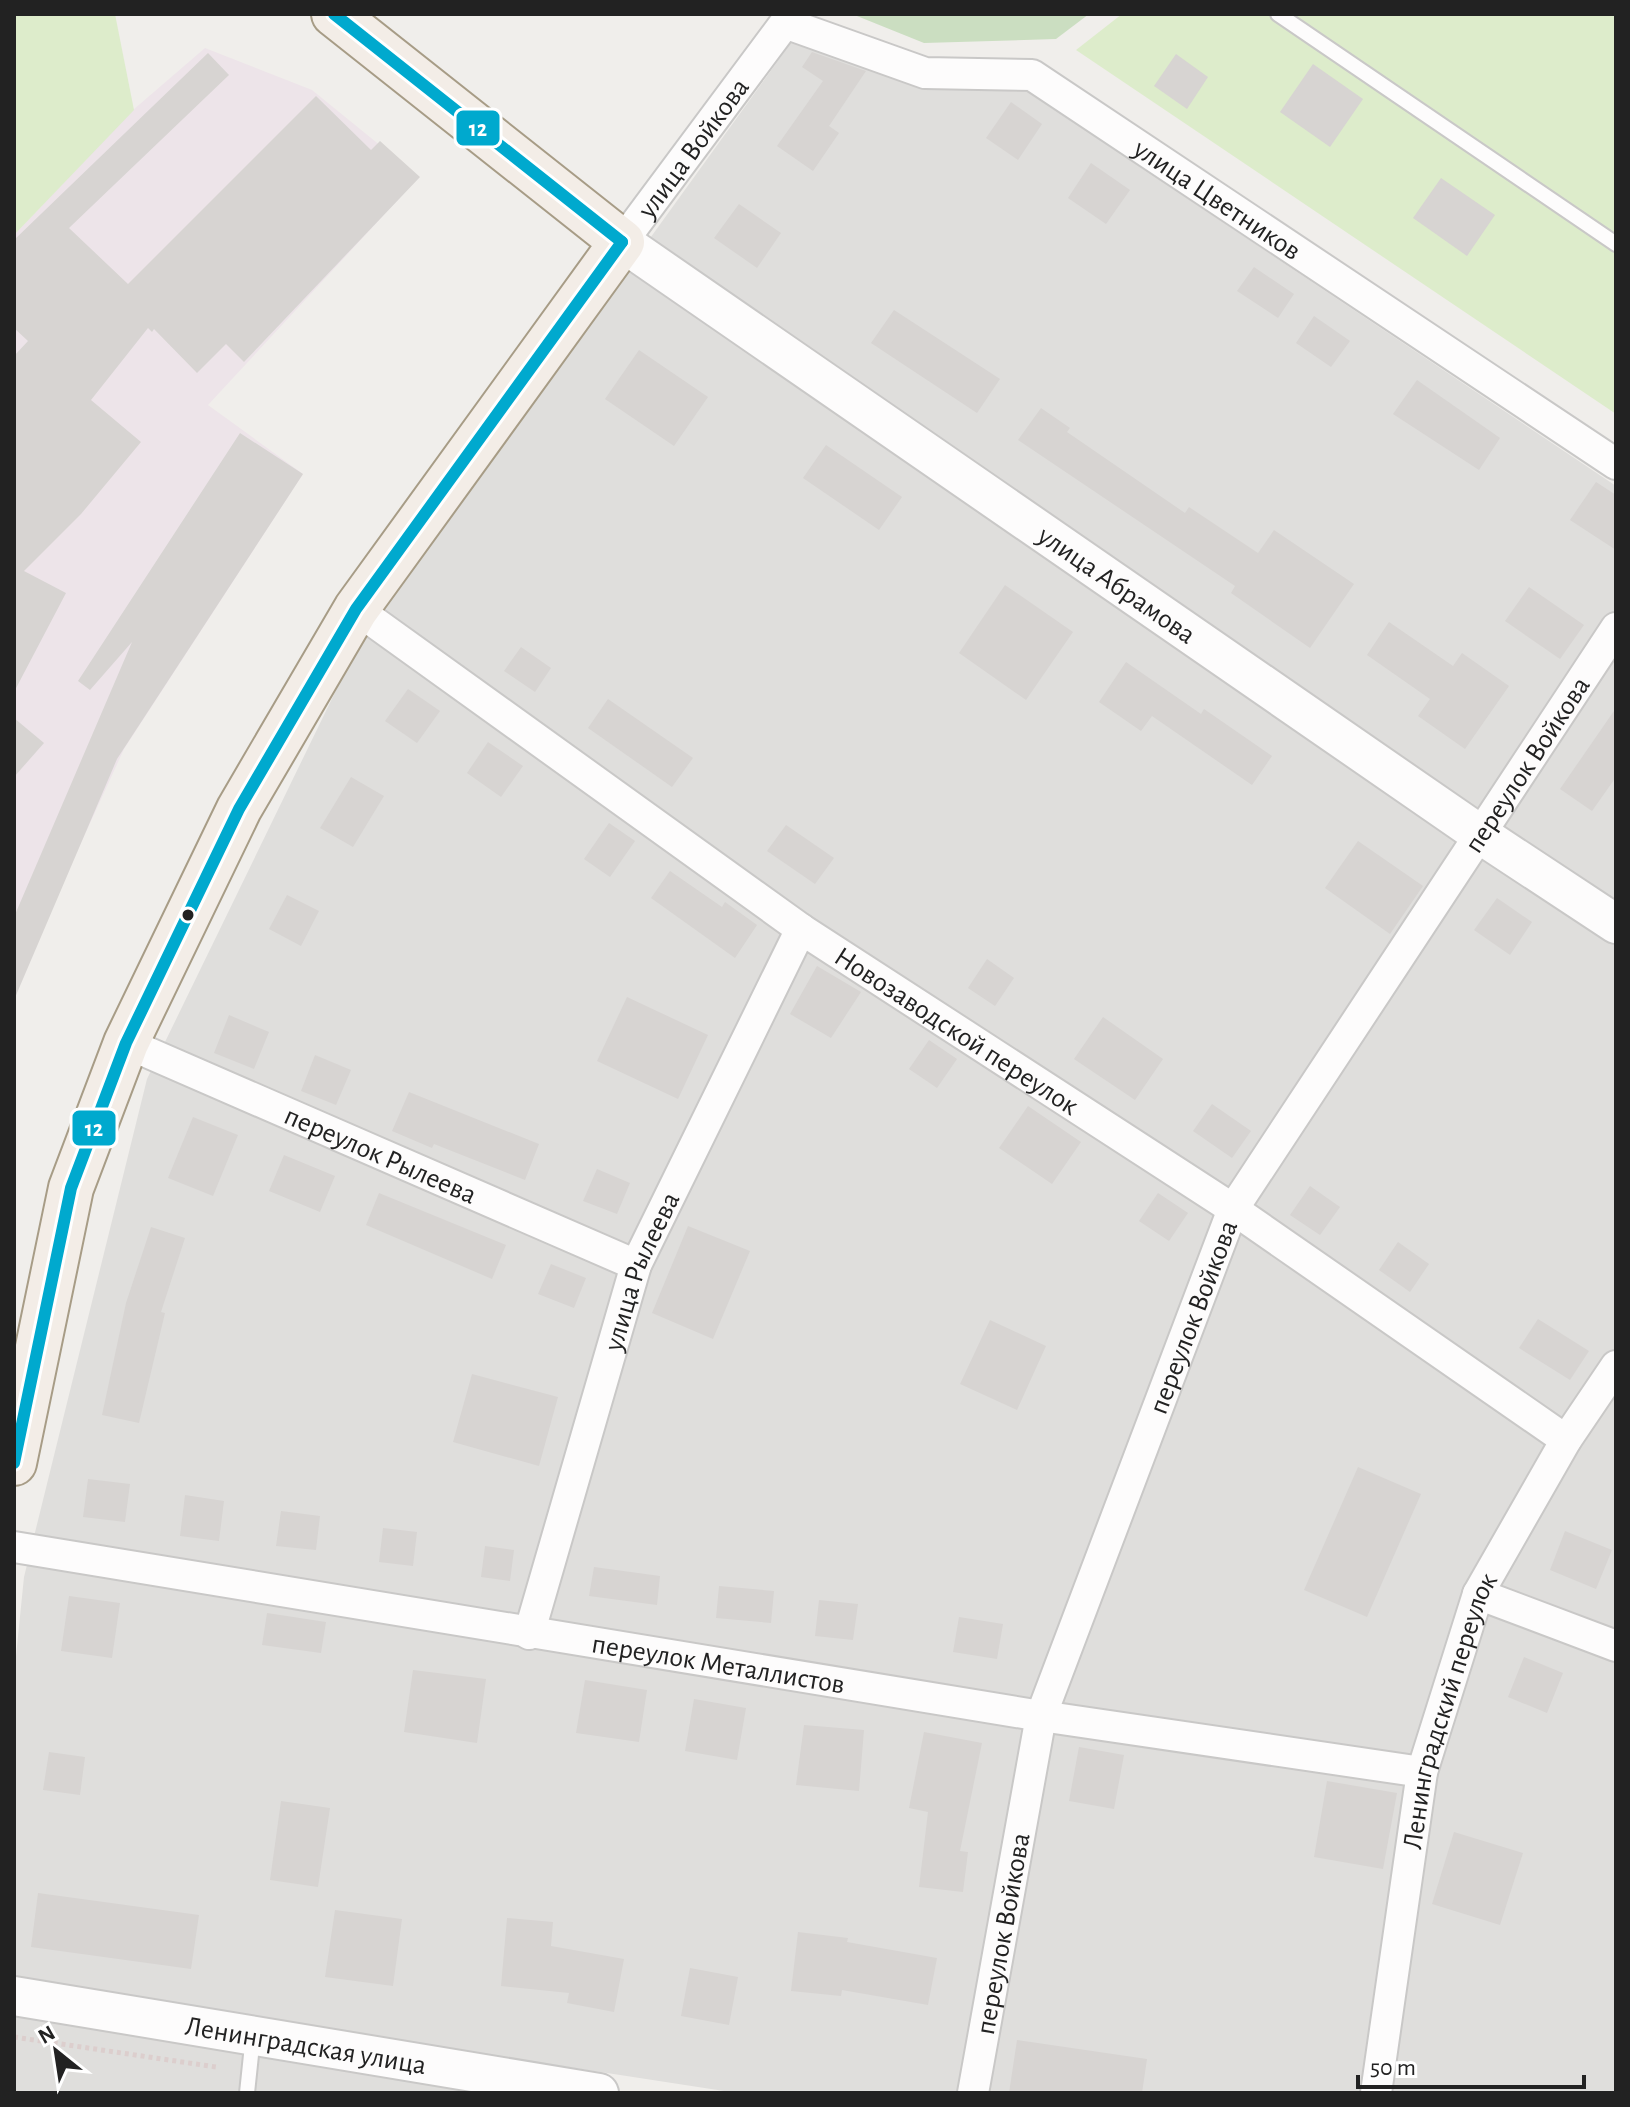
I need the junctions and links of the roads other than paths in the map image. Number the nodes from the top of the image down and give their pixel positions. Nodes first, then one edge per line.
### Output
1 (334, 14) edge
2 (1278, 14) edge
3 (785, 23) joint
4 (622, 242) junction
5 (1616, 244) edge
6 (1616, 464) edge
7 (356, 609) junction
8 (1616, 628) edge
9 (1478, 833) junction
10 (1616, 924) edge
11 (801, 929) junction
12 (126, 1043) junction
13 (1233, 1209) junction
14 (636, 1265) junction
15 (1616, 1366) edge
16 (1566, 1440) junction
17 (14, 1463) edge
18 (14, 1547) edge
19 (1478, 1594) junction
20 (529, 1634) junction
21 (1616, 1646) edge
22 (1041, 1716) junction
23 (1422, 1772) junction
24 (14, 1996) edge
25 (251, 2054) junction
26 (247, 2093) edge
27 (599, 2093) edge
28 (973, 2093) edge
29 (1376, 2093) edge

1 - 4 main road
2 - 5 lane
3 - 4 street, улица Войкова
3 - 6 street, улица Цветников
4 - 7 main road, улица Войкова
4 - 9 street, улица Абрамова
7 - 11 street, Новозаводской переулок
7 - 12 main road, улица Войкова
8 - 9 street, переулок Войкова
9 - 10 street, улица Абрамова
9 - 13 street, переулок Войкова
11 - 13 street, Новозаводской переулок
11 - 14 street, улица Рылеева
12 - 14 street, переулок Рылеева
12 - 17 main road, улица Войкова
13 - 16 street, Новозаводской переулок
13 - 22 street, переулок Войкова
14 - 20 street, улица Рылеева
15 - 16 street, Ленинградский переулок
16 - 19 street, Ленинградский переулок
18 - 20 street, переулок Металлистов
19 - 21 street
19 - 23 street, Ленинградский переулок
20 - 22 street, переулок Металлистов
22 - 23 street, переулок Металлистов
22 - 28 street, переулок Войкова
23 - 29 street, Ленинградский переулок
24 - 25 street, Ленинградская улица
25 - 26 lane
25 - 27 street, Ленинградская улица

